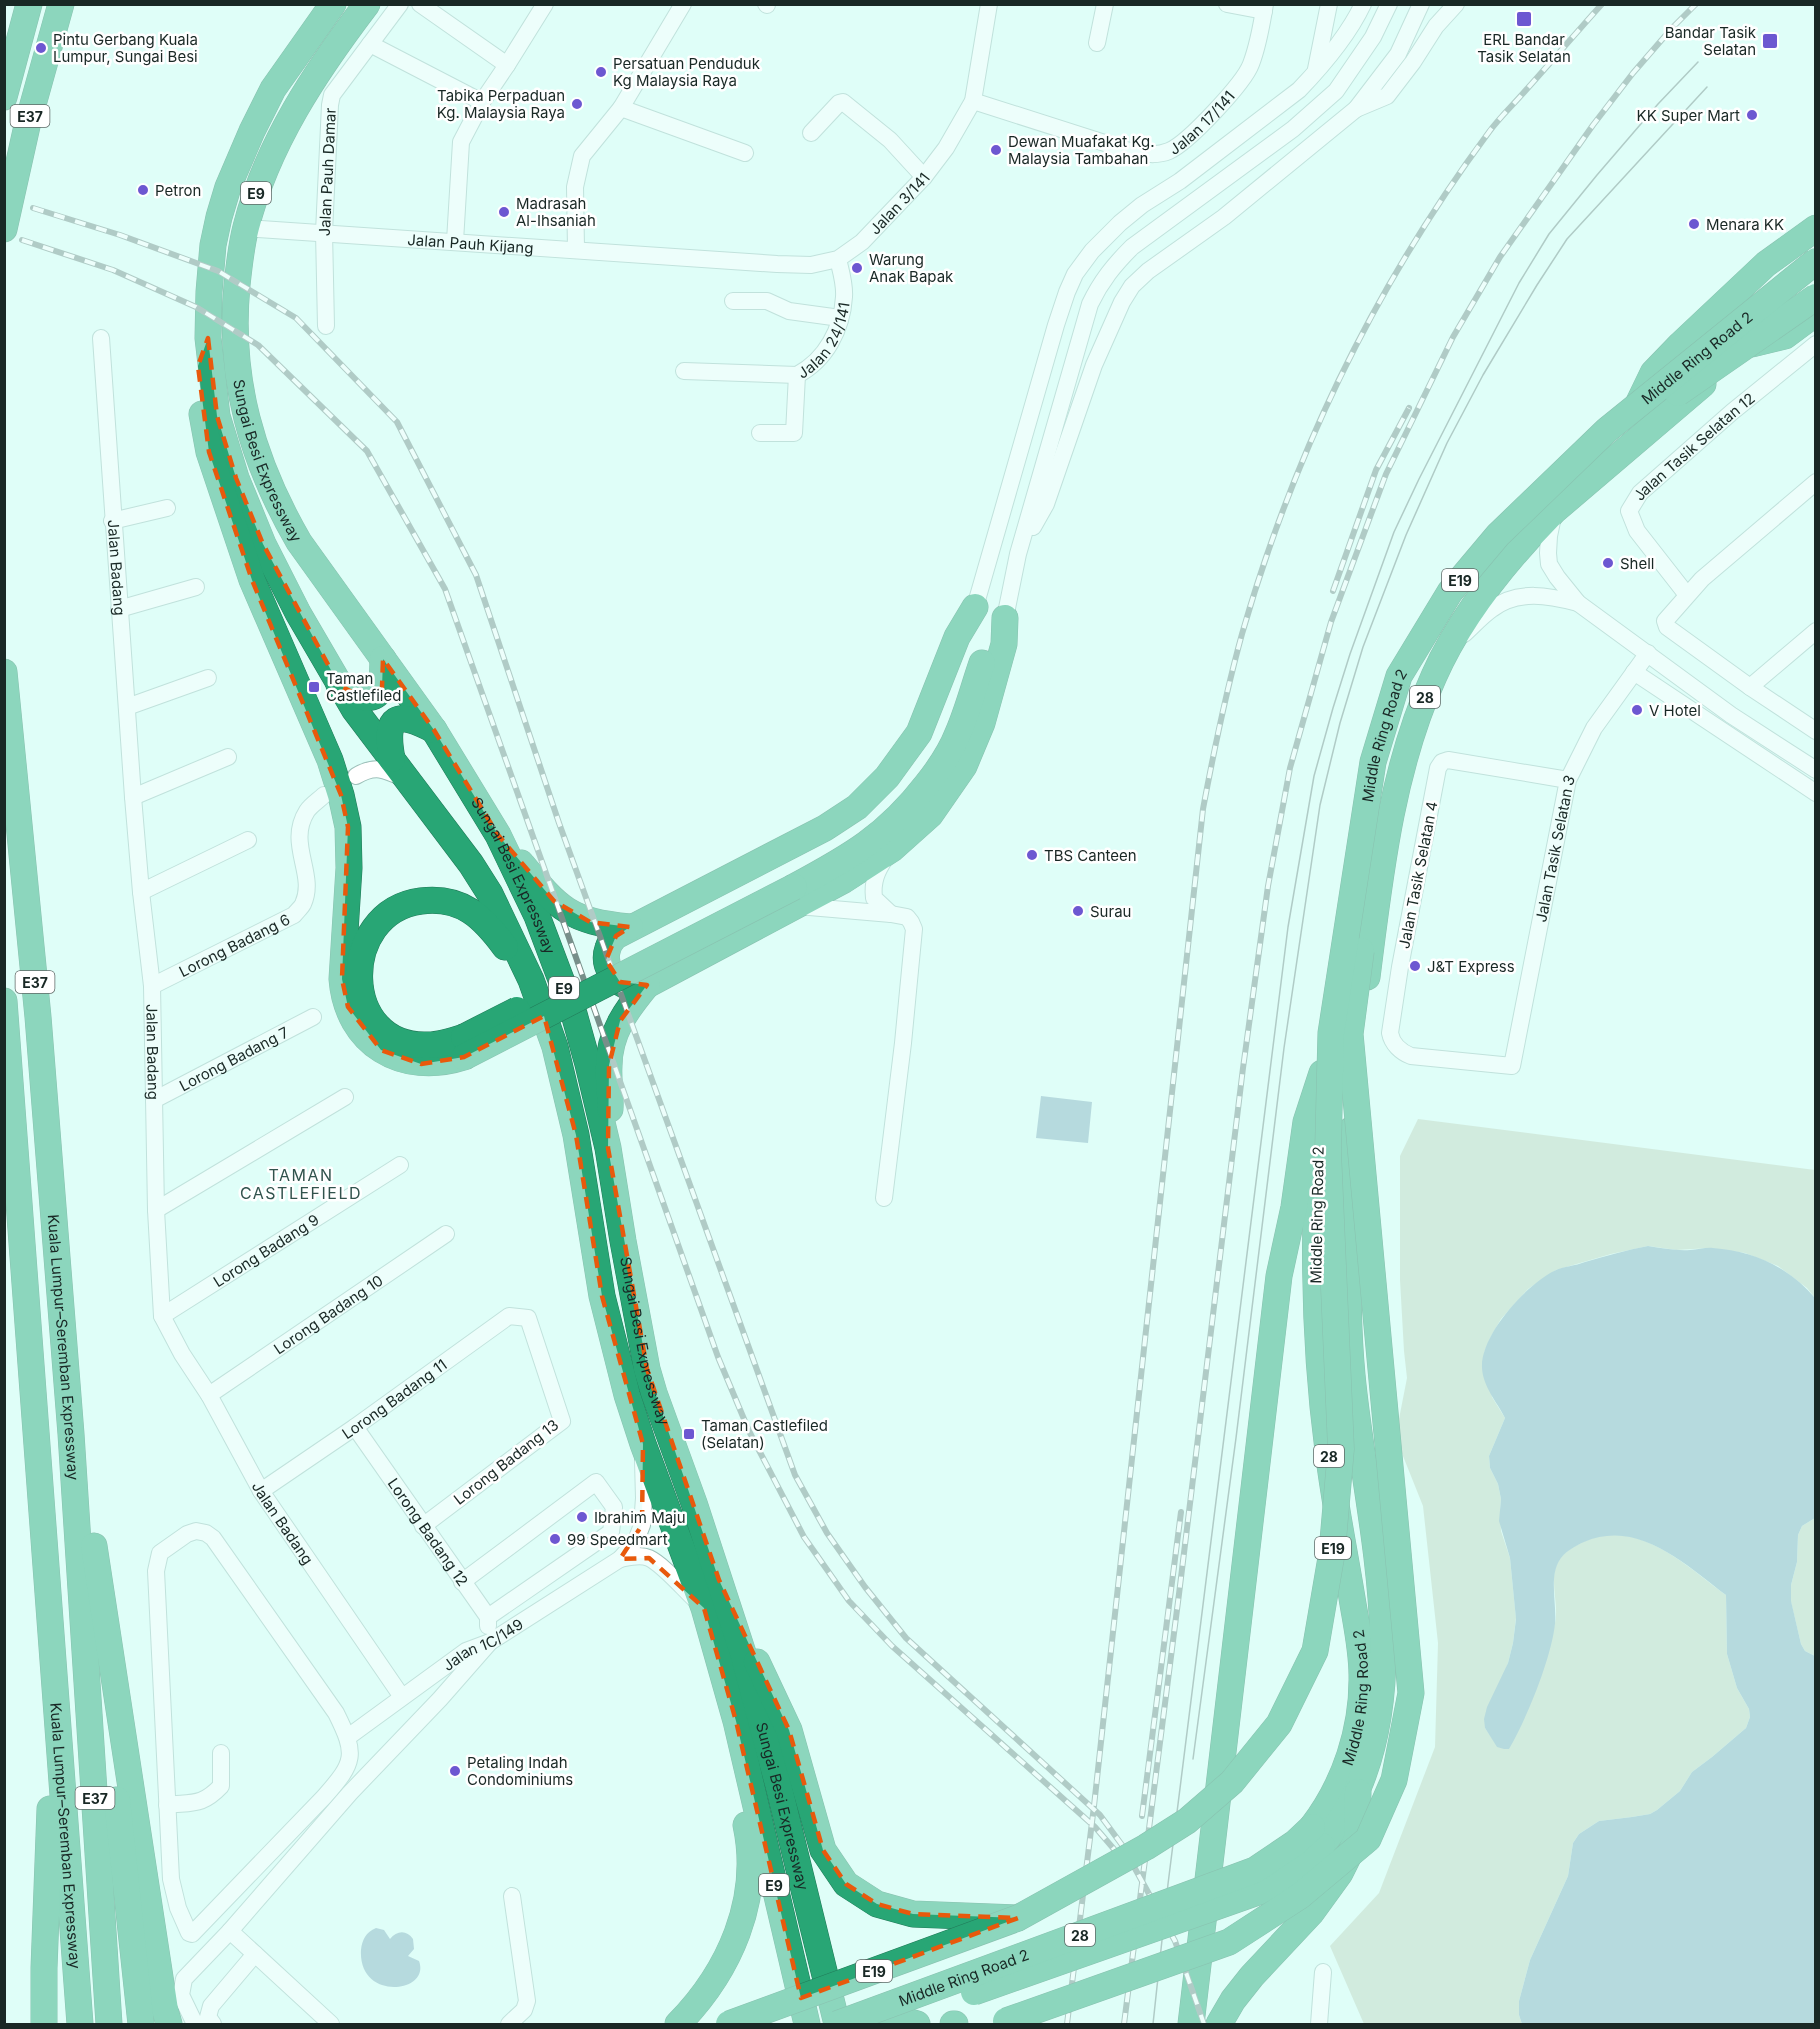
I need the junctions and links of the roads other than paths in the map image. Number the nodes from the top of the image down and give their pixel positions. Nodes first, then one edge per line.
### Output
1 (29, 4) edge
2 (61, 4) edge
3 (367, 4) edge
4 (400, 4) edge
5 (420, 4) edge
6 (545, 4) edge
7 (683, 4) edge
8 (989, 4) edge
9 (1106, 4) edge
10 (1227, 4) edge
11 (1363, 4) edge
12 (1389, 4) edge
13 (1421, 4) edge
14 (1456, 4) edge
15 (332, 5) edge
16 (1264, 8) edge
17 (1329, 8) edge
18 (1097, 43) dead end
19 (370, 44) junction
20 (507, 65) junction
21 (1315, 73) junction
22 (4, 97) edge
23 (973, 101) junction
24 (482, 102) junction
25 (621, 108) junction
26 (1356, 109) junction
27 (811, 133) dead end
28 (745, 153) dead end
29 (924, 177) junction
30 (245, 228) junction
31 (1815, 228) edge
32 (4, 229) edge
33 (324, 232) junction
34 (455, 241) junction
35 (576, 249) junction
36 (697, 258) joint
37 (838, 259) junction
38 (1815, 260) edge
39 (1815, 296) edge
40 (733, 301) dead end
41 (1815, 313) edge
42 (840, 318) junction
43 (326, 326) dead end
44 (101, 338) dead end
45 (208, 338) junction
46 (1752, 344) junction
47 (1815, 344) edge
48 (684, 371) dead end
49 (797, 375) junction
50 (1639, 402) junction
51 (760, 433) dead end
52 (1815, 482) edge
53 (167, 508) dead end
54 (1554, 511) junction
55 (112, 521) junction
56 (1018, 554) junction
57 (196, 587) dead end
58 (1688, 595) junction
59 (1578, 603) junction
60 (975, 607) junction
61 (119, 609) junction
62 (1005, 618) junction
63 (1815, 631) edge
64 (1448, 650) junction
65 (1648, 653) junction
66 (383, 659) junction
67 (4, 672) edge
68 (1634, 672) junction
69 (208, 678) dead end
70 (339, 685) junction
71 (1750, 687) junction
72 (127, 707) junction
73 (434, 730) junction
74 (1815, 730) edge
75 (372, 733) junction
76 (228, 757) dead end
77 (392, 759) junction
78 (1815, 770) edge
79 (408, 780) junction
80 (1568, 780) junction
81 (1815, 793) edge
82 (324, 795) dead end
83 (133, 797) junction
84 (498, 835) junction
85 (248, 840) dead end
86 (892, 849) junction
87 (792, 889) junction
88 (141, 892) junction
89 (891, 914) junction
90 (630, 927) junction
91 (531, 980) junction
92 (647, 985) junction
93 (152, 986) junction
94 (4, 1001) edge
95 (313, 1017) dead end
96 (464, 1047) junction
97 (1512, 1066) joint
98 (1322, 1073) junction
99 (345, 1097) dead end
100 (154, 1100) junction
101 (608, 1148) junction
102 (400, 1165) dead end
103 (884, 1198) dead end
104 (156, 1210) junction
105 (446, 1234) dead end
106 (162, 1316) junction
107 (528, 1318) joint
108 (209, 1395) junction
109 (355, 1427) junction
110 (71, 1434) junction
111 (643, 1444) junction
112 (261, 1491) junction
113 (423, 1526) junction
114 (620, 1558) junction
115 (80, 1571) junction
116 (719, 1580) junction
117 (462, 1582) junction
118 (704, 1608) junction
119 (488, 1617) junction
120 (490, 1642) junction
121 (54, 1668) junction
122 (402, 1697) junction
123 (348, 1737) junction
124 (741, 1745) junction
125 (221, 1753) dead end
126 (1358, 1789) junction
127 (167, 1805) junction
128 (1317, 1837) junction
129 (512, 1896) dead end
130 (1018, 1918) junction
131 (230, 1931) junction
132 (74, 1952) junction
133 (255, 1954) junction
134 (1323, 1972) dead end
135 (167, 2017) edge
136 (900, 2023) edge
137 (1001, 2023) edge
138 (44, 2025) edge
139 (66, 2025) edge
140 (80, 2025) edge
141 (109, 2025) edge
142 (141, 2025) edge
143 (195, 2025) edge
144 (213, 2025) edge
145 (331, 2025) edge
146 (509, 2025) edge
147 (678, 2025) edge
148 (729, 2025) edge
149 (807, 2025) edge
150 (837, 2025) edge
151 (1191, 2025) edge
152 (1220, 2025) edge
153 (1319, 2025) edge

1 - 22 highway, E37
2 - 32 highway, E37
3 - 30 highway, Sungai Besi Expressway / E9
4 - 19 street, Jalan Pauh Damar
5 - 20 street
6 - 20 street
7 - 25 street
8 - 23 street, Jalan 3/141
9 - 18 street
10 - 16 street
11 - 21 street
12 - 56 street
13 - 26 street
14 - 26 street
15 - 45 highway, Sungai Besi Expressway / E9
16 - 23 street, Jalan 17/141
17 - 21 street
19 - 24 street
19 - 33 street, Jalan Pauh Damar
20 - 24 street
21 - 60 street
23 - 29 street, Jalan 3/141
24 - 34 street
25 - 28 street
25 - 35 street
26 - 56 street
27 - 29 street
29 - 37 street, Jalan 3/141
30 - 33 street, Jalan Pauh Kijang
30 - 66 highway, Sungai Besi Expressway / E9
31 - 50 highway
33 - 34 street, Jalan Pauh Kijang
33 - 43 street, Jalan Pauh Damar
34 - 35 street, Jalan Pauh Kijang
35 - 36 street, Jalan Pauh Kijang
36 - 37 street, Jalan 3/141
37 - 42 street, Jalan 24/141
38 - 50 highway, Middle Ring Road 2 / 28
38 - 130 highway, E19, bridge
39 - 46 highway, Middle Ring Road 2 / 28
39 - 137 highway, E19, bridge
40 - 42 street
41 - 46 highway
42 - 49 street, Jalan 24/141
44 - 55 street, Jalan Badang
45 - 70 highway, Sungai Besi Expressway / E9
45 - 96 highway
46 - 54 highway, Middle Ring Road 2 / 28
47 - 58 street, Jalan Tasik Selatan 12
48 - 49 street, Jalan 24/141
49 - 51 street
50 - 98 highway, Middle Ring Road 2 / 28
52 - 58 street
53 - 55 street
54 - 59 street
54 - 64 highway, Middle Ring Road 2 / 28
55 - 61 street, Jalan Badang
56 - 62 street
57 - 61 street
58 - 71 street
59 - 64 street
59 - 65 street
60 - 87 highway
60 - 90 highway
61 - 72 street, Jalan Badang
62 - 86 highway
62 - 87 highway
63 - 71 street
64 - 126 highway, Middle Ring Road 2 / 28
65 - 68 street, Jalan Tasik Selatan 3
65 - 78 street
66 - 70 highway
66 - 73 highway, Sungai Besi Expressway / E9
67 - 110 highway, Kuala Lumpur–Seremban Expressway / E37
68 - 80 street, Jalan Tasik Selatan 3
68 - 81 street
69 - 72 street
70 - 75 highway, Sungai Besi Expressway / E9
71 - 74 street
72 - 83 street, Jalan Badang
73 - 77 highway
73 - 84 highway, Sungai Besi Expressway / E9
75 - 77 highway, Sungai Besi Expressway / E9
75 - 79 street
76 - 83 street
77 - 79 highway, Sungai Besi Expressway / E9
79 - 91 highway, Sungai Besi Expressway / E9
80 - 97 street, Jalan Tasik Selatan 3
80 - 97 street, Jalan Tasik Selatan 4
82 - 93 street, Lorong Badang 6
83 - 88 street, Jalan Badang
84 - 90 highway
84 - 101 highway, Sungai Besi Expressway / E9
85 - 88 street
86 - 87 highway
86 - 89 street
87 - 89 street
87 - 92 highway
87 - 96 highway, bridge
88 - 93 street, Jalan Badang
89 - 103 street
90 - 92 highway
91 - 96 highway
91 - 111 highway, Sungai Besi Expressway / E9
92 - 101 highway
93 - 100 street, Jalan Badang
94 - 121 highway, Kuala Lumpur–Seremban Expressway / E37
95 - 100 street, Lorong Badang 7
98 - 128 highway, Middle Ring Road 2 / 28
98 - 151 highway
99 - 104 street
100 - 104 street, Jalan Badang
101 - 116 highway, Sungai Besi Expressway / E9
102 - 106 street, Lorong Badang 9
104 - 106 street, Jalan Badang
105 - 108 street, Lorong Badang 10
106 - 108 street, Jalan Badang
107 - 109 street, Lorong Badang 11
107 - 113 street, Lorong Badang 13
108 - 112 street, Jalan Badang
109 - 112 street, Lorong Badang 11
109 - 113 street, Lorong Badang 12
110 - 115 highway, Kuala Lumpur–Seremban Expressway / E37
110 - 135 highway
111 - 114 street, Jalan 1C/149
111 - 118 highway, Sungai Besi Expressway / E9
112 - 122 street, Jalan Badang
113 - 117 street, Lorong Badang 12
114 - 118 street
114 - 120 street, Jalan 1C/149
115 - 141 highway, Kuala Lumpur–Seremban Expressway / E37
115 - 142 highway
116 - 130 highway
116 - 150 highway, Sungai Besi Expressway / E9
117 - 119 street, Lorong Badang 12
117 - 119 street
118 - 124 highway, Sungai Besi Expressway / E9
119 - 120 street
120 - 122 street, Jalan 1C/149
120 - 131 street
121 - 132 highway, Kuala Lumpur–Seremban Expressway / E37
121 - 138 highway
122 - 123 street, Jalan 1C/149
123 - 127 street
123 - 127 street
124 - 147 highway
124 - 149 highway, Sungai Besi Expressway / E9
125 - 127 street
126 - 128 highway, Middle Ring Road 2 / 28
126 - 152 highway, bridge
128 - 136 highway, Middle Ring Road 2 / 28, bridge
128 - 150 highway, Middle Ring Road 2 / 28, bridge
129 - 146 street
130 - 148 highway, E19, bridge
131 - 133 street
131 - 143 street
132 - 139 highway
132 - 140 highway, Kuala Lumpur–Seremban Expressway / E37
133 - 144 street
133 - 145 street
134 - 153 street

